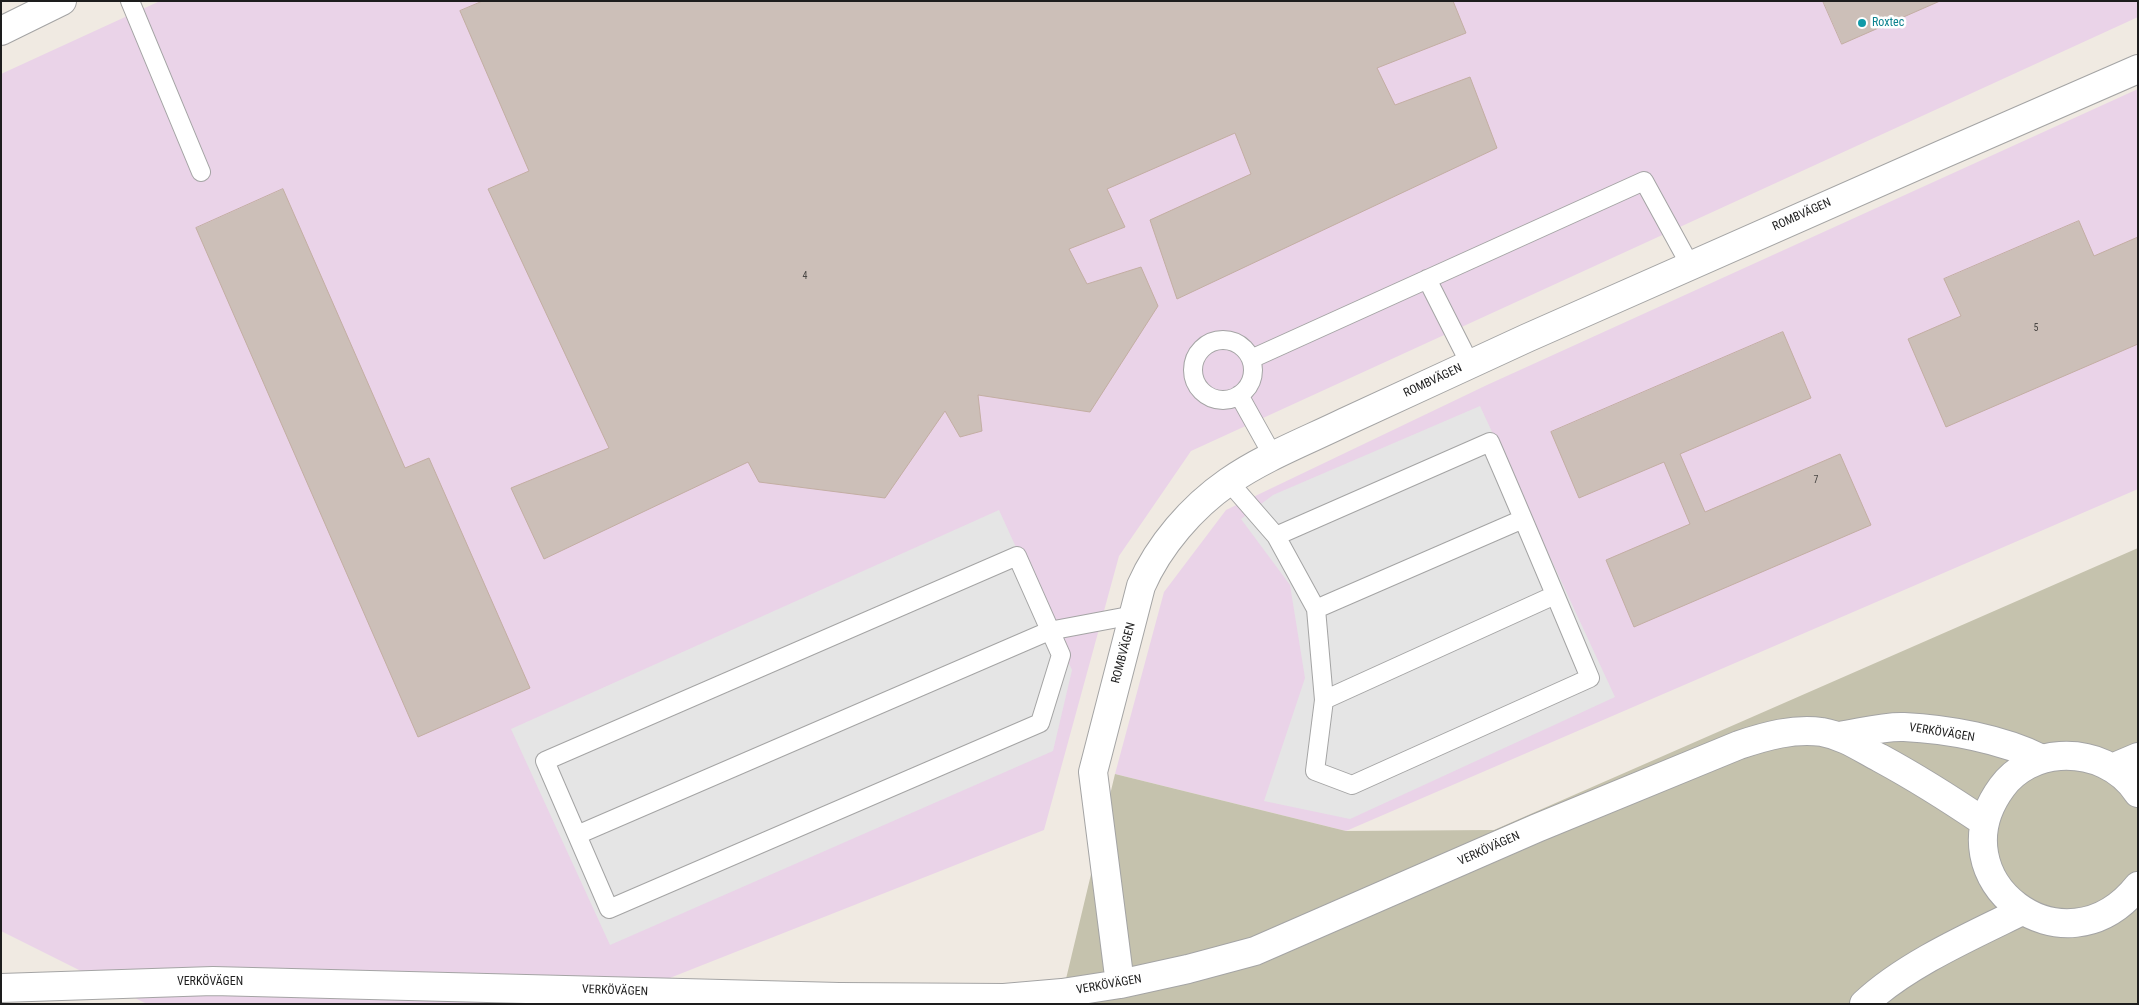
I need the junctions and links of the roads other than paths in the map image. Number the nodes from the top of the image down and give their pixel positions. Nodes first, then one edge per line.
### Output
1 (62, 1) edge
2 (130, 1) edge
3 (1, 32) edge
4 (2138, 69) edge
5 (201, 172) dead end
6 (1690, 264) junction
7 (1427, 280) junction
8 (1251, 359) junction
9 (1470, 364) junction
10 (1239, 395) junction
11 (1273, 456) junction
12 (1229, 482) junction
13 (1523, 519) junction
14 (1276, 536) junction
15 (1555, 595) junction
16 (1316, 609) junction
17 (1134, 615) junction
18 (1049, 631) junction
19 (1324, 700) junction
20 (1839, 736) junction
21 (2138, 757) edge
22 (2042, 759) junction
23 (2112, 768) junction
24 (2138, 793) edge
25 (1984, 822) junction
26 (577, 835) junction
27 (2138, 886) edge
28 (2022, 912) junction
29 (1120, 984) junction
30 (1, 988) edge
31 (132, 994) edge
32 (1864, 1004) edge

1 - 3 street
2 - 5 lane
4 - 6 street, ROMBVÄGEN
6 - 7 lane
6 - 9 street, ROMBVÄGEN
7 - 8 lane
7 - 9 lane
8 - 10 lane
8 - 10 lane
9 - 11 street, ROMBVÄGEN
10 - 11 lane
11 - 12 street, ROMBVÄGEN
12 - 14 lane
12 - 17 street, ROMBVÄGEN
13 - 14 lane
13 - 15 lane
13 - 16 lane
14 - 16 lane
15 - 19 lane
15 - 19 lane
16 - 19 lane
17 - 18 lane
17 - 29 street, ROMBVÄGEN
18 - 26 lane
18 - 26 lane
18 - 26 lane
20 - 22 street, VERKÖVÄGEN
20 - 25 street, VERKÖVÄGEN
20 - 29 street, VERKÖVÄGEN
21 - 23 street
22 - 23 street
22 - 25 street
23 - 24 street
25 - 28 street
27 - 28 street
28 - 32 street
29 - 31 street, VERKÖVÄGEN
30 - 31 street, VERKÖVÄGEN

